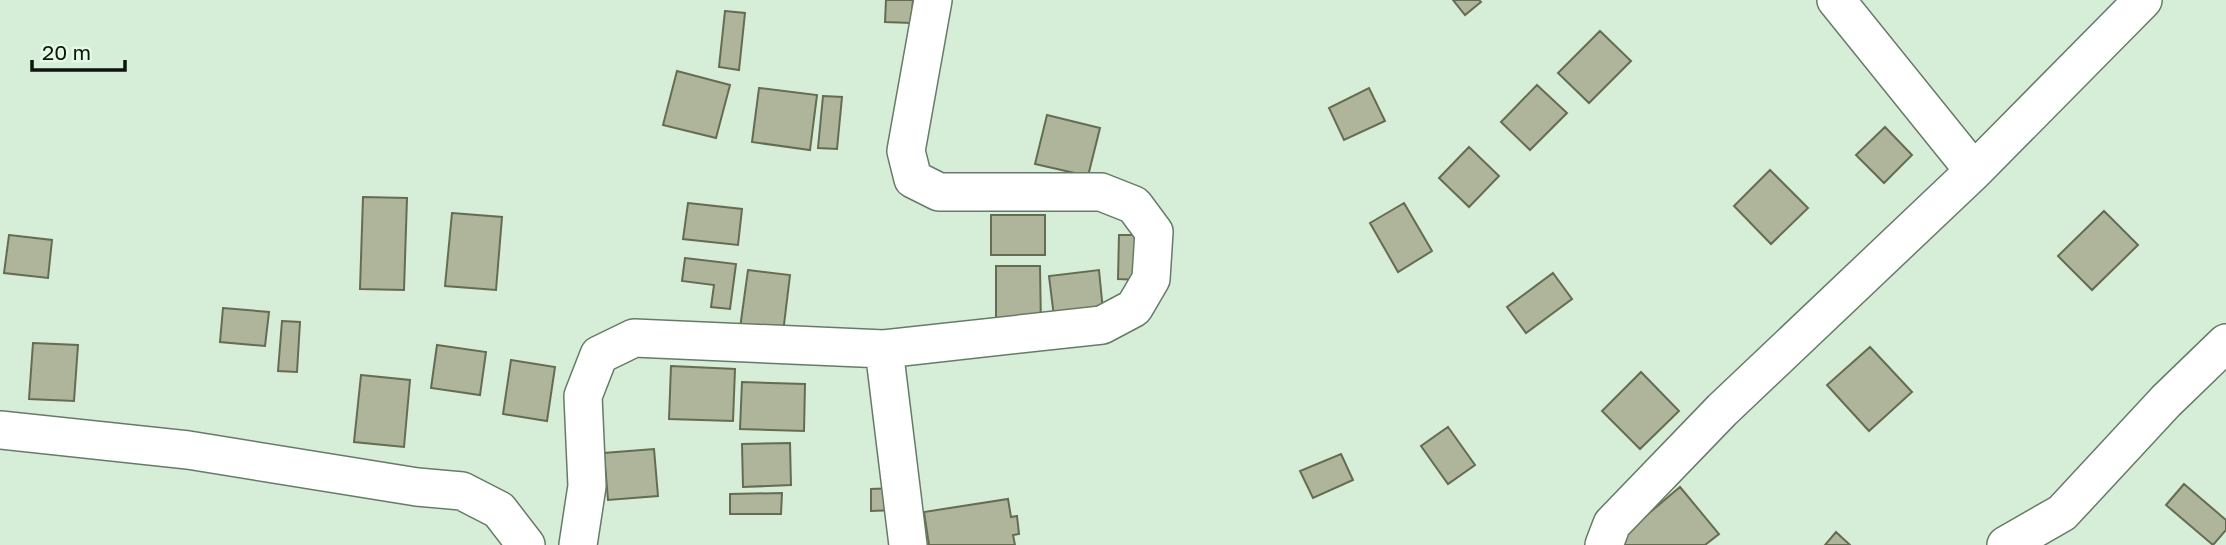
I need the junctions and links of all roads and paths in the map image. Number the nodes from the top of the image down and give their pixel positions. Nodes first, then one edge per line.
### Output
1 (933, 0) edge
2 (1836, 0) edge
3 (2143, 0) edge
4 (1974, 171) junction
5 (2226, 343) edge
6 (884, 349) junction
7 (0, 430) edge
8 (526, 545) edge
9 (578, 545) edge
10 (908, 545) edge
11 (1604, 545) edge
12 (2006, 545) edge

1 - 6 street
2 - 4 street
3 - 4 street
4 - 11 street
5 - 12 street
6 - 9 street
6 - 10 street
7 - 8 street

